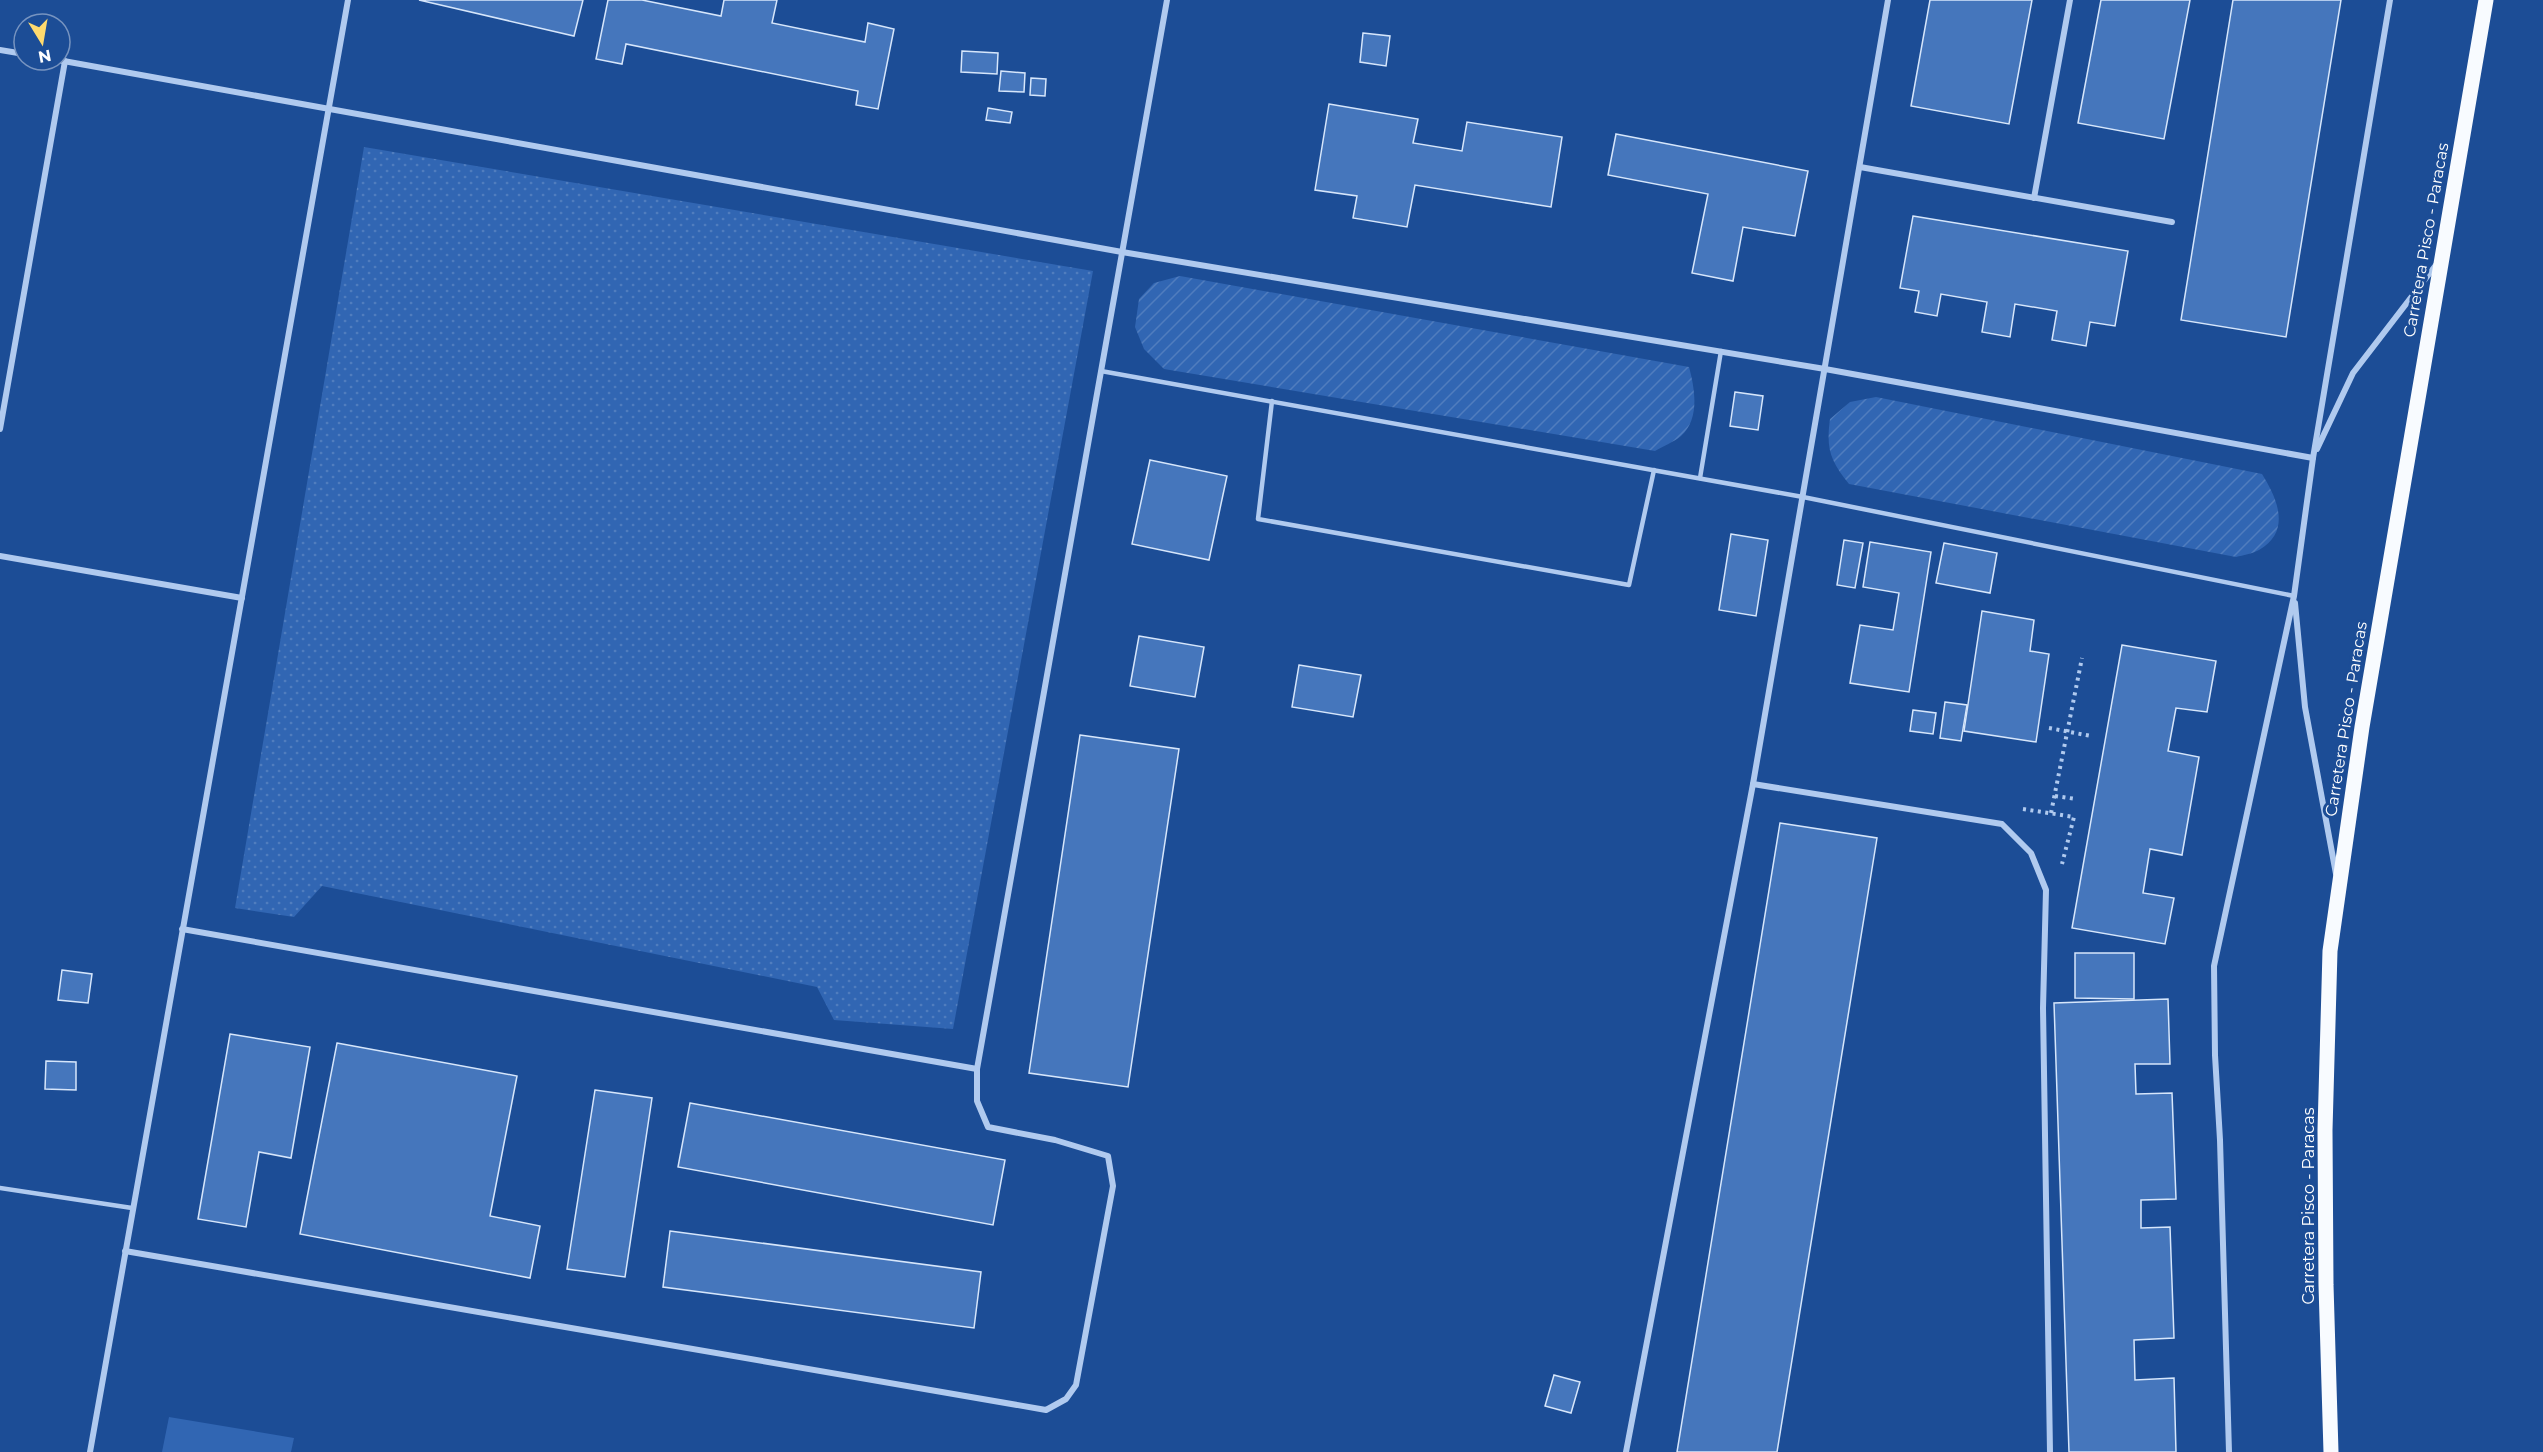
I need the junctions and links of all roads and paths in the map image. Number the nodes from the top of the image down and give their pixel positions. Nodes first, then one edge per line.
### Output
1 (348, 0) edge
2 (1167, 0) edge
3 (1888, 0) edge
4 (2070, 0) edge
5 (2390, 0) edge
6 (2486, 0) edge
7 (72, 63) edge
8 (60, 72) edge
9 (330, 108) junction
10 (1860, 167) junction
11 (2034, 198) junction
12 (2172, 222) dead end
13 (1122, 252) junction
14 (2441, 259) junction
15 (1721, 351) junction
16 (1826, 369) junction
17 (1101, 371) junction
18 (1272, 401) junction
19 (0, 429) edge
20 (2313, 458) junction
21 (1654, 470) junction
22 (1700, 478) junction
23 (1803, 497) junction
24 (0, 556) edge
25 (2294, 596) junction
26 (242, 598) junction
27 (2082, 658) dead end
28 (2049, 728) dead end
29 (2067, 731) junction
30 (2091, 736) dead end
31 (1753, 784) junction
32 (2055, 796) junction
33 (2076, 798) dead end
34 (2051, 813) dead end
35 (2339, 891) junction
36 (182, 929) junction
37 (976, 1069) junction
38 (0, 1188) edge
39 (132, 1208) junction
40 (124, 1251) junction
41 (90, 1452) edge
42 (1626, 1452) edge
43 (2050, 1452) edge
44 (2229, 1452) edge
45 (2331, 1452) edge

1 - 9 street
2 - 13 street
3 - 10 street
4 - 11 street
5 - 20 street
6 - 14 main road, Carretera Pisco - Paracas
7 - 9 street
8 - 19 street
9 - 13 street
9 - 26 street
10 - 11 street
10 - 16 street
11 - 12 street
13 - 15 street
13 - 17 street
14 - 20 street
14 - 35 main road, Carretera Pisco - Paracas
15 - 16 street
15 - 22 lane
16 - 20 street
16 - 23 street
17 - 18 lane
17 - 37 street
18 - 21 lane
18 - 21 lane
20 - 25 street
21 - 22 lane
22 - 23 lane
23 - 25 lane
23 - 31 street
24 - 26 street
25 - 35 street
25 - 44 street
26 - 36 street
27 - 29 path
28 - 29 path
29 - 30 path
29 - 32 path
31 - 42 street
31 - 43 street
32 - 33 path
32 - 34 path
35 - 45 main road, Carretera Pisco - Paracas
36 - 37 street
36 - 39 street
37 - 40 street
38 - 39 lane
39 - 40 street
40 - 41 street

